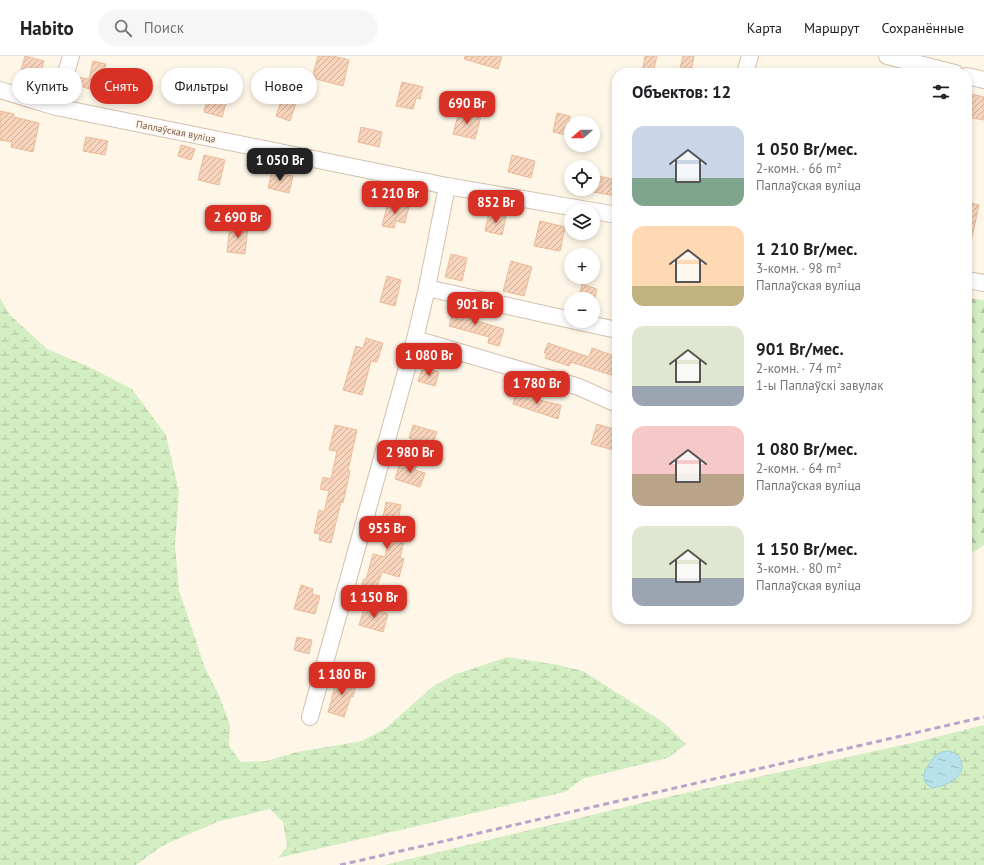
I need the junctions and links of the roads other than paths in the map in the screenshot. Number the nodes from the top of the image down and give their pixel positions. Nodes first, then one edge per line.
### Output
1 (71, 56) edge
2 (750, 56) edge
3 (887, 56) edge
4 (747, 68) edge
5 (935, 68) edge
6 (972, 77) edge
7 (984, 80) edge
8 (0, 90) edge
9 (56, 107) junction
10 (447, 186) junction
11 (612, 214) edge
12 (972, 281) edge
13 (984, 284) edge
14 (427, 288) junction
15 (564, 318) edge
16 (600, 326) edge
17 (612, 329) edge
18 (415, 338) junction
19 (612, 402) edge
20 (310, 717) dead end

1 - 9 street
2 - 4 street
3 - 5 street
6 - 7 street
8 - 9 street, Паплаўская вуліца
9 - 10 street, Паплаўская вуліца
10 - 11 street, Паплаўская вуліца
10 - 14 street
12 - 13 street
14 - 15 street
14 - 18 street
16 - 17 street
18 - 19 street
18 - 20 street

